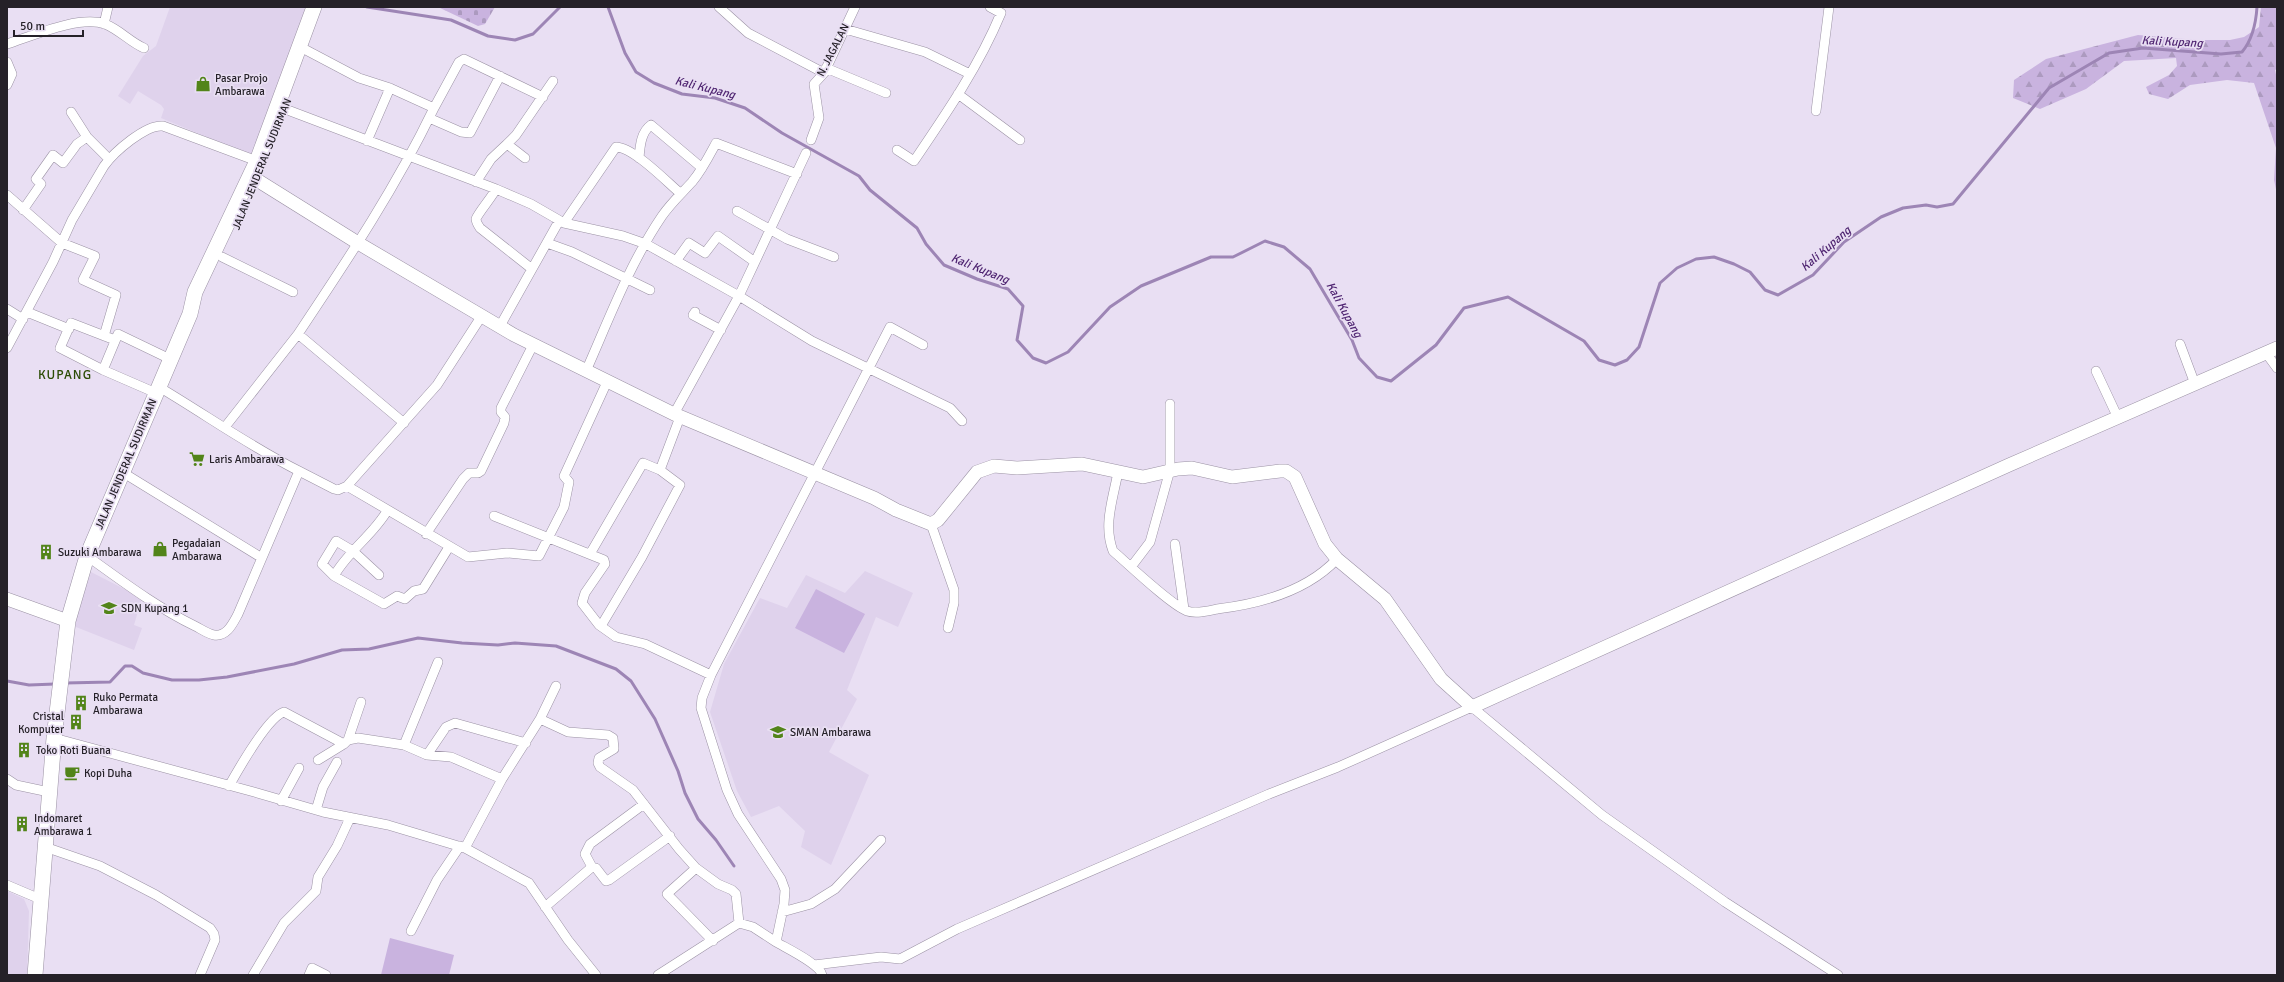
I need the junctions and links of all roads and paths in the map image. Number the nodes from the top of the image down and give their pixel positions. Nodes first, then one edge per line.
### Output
1 (108, 7) edge
2 (314, 7) edge
3 (322, 7) edge
4 (719, 7) edge
5 (856, 7) edge
6 (990, 7) edge
7 (1829, 7) edge
8 (1003, 10) edge
9 (104, 24) junction
10 (845, 29) junction
11 (7, 44) edge
12 (144, 48) dead end
13 (306, 50) junction
14 (7, 62) edge
15 (825, 70) junction
16 (970, 74) junction
17 (500, 76) junction
18 (553, 81) dead end
19 (7, 85) edge
20 (390, 88) junction
21 (886, 93) dead end
22 (958, 94) junction
23 (543, 97) junction
24 (434, 108) junction
25 (285, 110) junction
26 (1816, 111) dead end
27 (71, 112) dead end
28 (430, 118) junction
29 (87, 137) junction
30 (811, 140) dead end
31 (1020, 140) dead end
32 (367, 141) junction
33 (507, 144) junction
34 (897, 150) dead end
35 (806, 153) dead end
36 (411, 158) junction
37 (525, 158) dead end
38 (639, 158) junction
39 (109, 159) junction
40 (257, 161) junction
41 (702, 168) junction
42 (797, 174) junction
43 (257, 180) junction
44 (476, 182) junction
45 (496, 189) junction
46 (680, 193) junction
47 (7, 195) edge
48 (23, 210) junction
49 (737, 211) dead end
50 (562, 222) junction
51 (769, 230) junction
52 (62, 243) junction
53 (358, 243) junction
54 (547, 243) junction
55 (646, 244) junction
56 (222, 257) junction
57 (834, 257) dead end
58 (676, 261) junction
59 (755, 262) junction
60 (532, 269) junction
61 (627, 280) junction
62 (650, 290) dead end
63 (293, 292) dead end
64 (739, 296) junction
65 (7, 309) edge
66 (695, 312) dead end
67 (190, 314) junction
68 (25, 315) junction
69 (482, 317) junction
70 (500, 326) junction
71 (69, 329) junction
72 (721, 330) junction
73 (298, 334) junction
74 (104, 336) junction
75 (115, 340) junction
76 (2180, 344) dead end
77 (533, 345) junction
78 (923, 345) dead end
79 (7, 348) edge
80 (2272, 350) edge
81 (170, 359) junction
82 (2277, 368) edge
83 (868, 369) junction
84 (103, 370) junction
85 (586, 371) junction
86 (2096, 371) dead end
87 (607, 382) junction
88 (2195, 384) junction
89 (158, 390) junction
90 (1170, 404) dead end
91 (677, 416) junction
92 (2118, 418) junction
93 (962, 421) dead end
94 (404, 423) junction
95 (225, 427) junction
96 (660, 470) junction
97 (1170, 470) junction
98 (299, 471) junction
99 (122, 472) junction
100 (1118, 472) junction
101 (816, 474) junction
102 (347, 486) junction
103 (386, 511) junction
104 (494, 516) dead end
105 (931, 524) junction
106 (426, 534) junction
107 (549, 537) junction
108 (1175, 544) dead end
109 (449, 546) junction
110 (353, 551) junction
111 (590, 554) junction
112 (87, 556) junction
113 (262, 558) junction
114 (1336, 559) junction
115 (1131, 567) junction
116 (379, 575) dead end
117 (334, 576) junction
118 (7, 599) edge
119 (1184, 609) junction
120 (68, 621) junction
121 (601, 626) junction
122 (948, 628) dead end
123 (438, 662) dead end
124 (711, 675) junction
125 (556, 686) dead end
126 (361, 702) dead end
127 (1472, 707) junction
128 (540, 719) junction
129 (54, 738) junction
130 (346, 742) junction
131 (526, 743) junction
132 (404, 745) junction
133 (427, 755) junction
134 (318, 760) dead end
135 (337, 762) dead end
136 (299, 768) dead end
137 (7, 779) edge
138 (502, 779) junction
139 (229, 786) junction
140 (49, 792) junction
141 (281, 801) junction
142 (644, 804) junction
143 (316, 810) junction
144 (350, 818) junction
145 (670, 836) junction
146 (881, 840) dead end
147 (44, 847) junction
148 (463, 847) junction
149 (592, 867) junction
150 (696, 868) junction
151 (7, 885) edge
152 (40, 899) junction
153 (545, 907) junction
154 (782, 912) junction
155 (739, 923) junction
156 (411, 931) dead end
157 (713, 941) junction
158 (776, 942) junction
159 (814, 965) junction
160 (35, 975) edge
161 (200, 975) edge
162 (253, 975) edge
163 (309, 975) edge
164 (326, 975) edge
165 (596, 975) edge
166 (658, 975) edge
167 (822, 975) edge
168 (1838, 975) edge

1 - 9 street
2 - 40 main road, JALAN JENDERAL SUDIRMAN
3 - 13 main road, JALAN JENDERAL SUDIRMAN
4 - 15 street
5 - 10 street, N. JAGALAN
6 - 8 street
7 - 26 street
8 - 16 street
9 - 11 street
9 - 12 street
10 - 15 street, N. JAGALAN
10 - 16 street
13 - 20 street
13 - 25 main road, JALAN JENDERAL SUDIRMAN
14 - 19 street
15 - 21 street
15 - 30 street, N. JAGALAN
16 - 22 street
17 - 23 street
17 - 24 street
17 - 28 street
18 - 23 street
20 - 24 street
20 - 32 street
22 - 31 street
22 - 34 street
23 - 33 street
24 - 28 street
25 - 32 street
25 - 43 main road, JALAN JENDERAL SUDIRMAN
27 - 29 street
28 - 36 street
29 - 39 street
29 - 48 street
32 - 36 street
33 - 37 street
33 - 44 street
35 - 42 street
36 - 44 street
36 - 53 street
38 - 41 street
38 - 46 street
38 - 50 street
39 - 40 street
39 - 52 street
40 - 67 main road, JALAN JENDERAL SUDIRMAN
41 - 42 street
41 - 46 street
42 - 51 street
43 - 53 street
43 - 56 main road, JALAN JENDERAL SUDIRMAN
44 - 45 street
45 - 50 street
45 - 60 street
46 - 55 street
47 - 48 street
48 - 52 street
49 - 51 street
50 - 54 street
50 - 55 street
51 - 57 street
51 - 59 street
52 - 68 street
52 - 74 street
53 - 69 street
53 - 73 street
54 - 60 street
54 - 61 street
55 - 58 street
55 - 61 street
56 - 63 street
56 - 67 main road, JALAN JENDERAL SUDIRMAN
58 - 59 street
58 - 64 street
59 - 64 street
60 - 70 street
61 - 62 street
61 - 85 street
64 - 72 street
64 - 83 street
65 - 68 street
66 - 72 street
67 - 81 main road, JALAN JENDERAL SUDIRMAN
68 - 71 street
68 - 79 street
69 - 70 street
69 - 94 street
70 - 77 street
71 - 74 street
71 - 84 street
72 - 91 street
73 - 94 street
73 - 95 street
74 - 75 street
75 - 81 street
75 - 84 street
76 - 88 street
77 - 85 street
77 - 106 street
78 - 83 street
80 - 82 street
80 - 88 street
81 - 89 main road, JALAN JENDERAL SUDIRMAN
83 - 93 street
83 - 101 street
84 - 89 street
85 - 87 street
86 - 92 street
87 - 91 street
87 - 107 street
88 - 92 street
89 - 95 street
89 - 99 main road, JALAN JENDERAL SUDIRMAN
90 - 97 street
91 - 96 street
91 - 101 street
92 - 127 street
94 - 102 street
95 - 98 street
96 - 111 street
96 - 121 street
97 - 100 street
97 - 114 street
97 - 115 street
98 - 102 street
98 - 113 street
99 - 112 main road, JALAN JENDERAL SUDIRMAN
99 - 113 street
100 - 105 street
100 - 115 street
101 - 105 street
101 - 124 street
102 - 103 street
103 - 106 street
103 - 110 street
104 - 107 street
105 - 122 street
106 - 109 street
107 - 109 street
107 - 111 street
108 - 119 street
109 - 117 street
110 - 116 street
110 - 117 street
110 - 117 street
111 - 121 street
112 - 113 street
112 - 120 main road, JALAN JENDERAL SUDIRMAN
114 - 119 street
114 - 127 street
115 - 119 street
118 - 120 street
120 - 129 main road, JALAN JENDERAL SUDIRMAN
121 - 124 street
123 - 132 street
124 - 154 street
125 - 128 street
126 - 130 street
127 - 159 street
127 - 168 street
128 - 131 street
128 - 142 street
129 - 139 street
129 - 140 main road, JALAN JENDERAL SUDIRMAN
130 - 132 street
130 - 134 street
130 - 139 street
131 - 133 street
131 - 138 street
132 - 133 street
133 - 138 street
135 - 143 street
136 - 141 street
137 - 140 street
138 - 148 street
139 - 141 street
140 - 147 main road, JALAN JENDERAL SUDIRMAN
141 - 143 street
142 - 145 street
142 - 149 street
143 - 144 street
144 - 148 street
144 - 162 street
145 - 149 street
145 - 150 street
146 - 154 street
147 - 152 main road, JALAN JENDERAL SUDIRMAN
147 - 161 street
148 - 153 street
148 - 156 street
149 - 153 street
150 - 155 street
150 - 157 street
151 - 152 street
152 - 160 main road, JALAN JENDERAL SUDIRMAN
153 - 165 street
154 - 158 street
155 - 157 street
155 - 158 street
157 - 166 street
158 - 159 street
159 - 167 street
163 - 164 street

